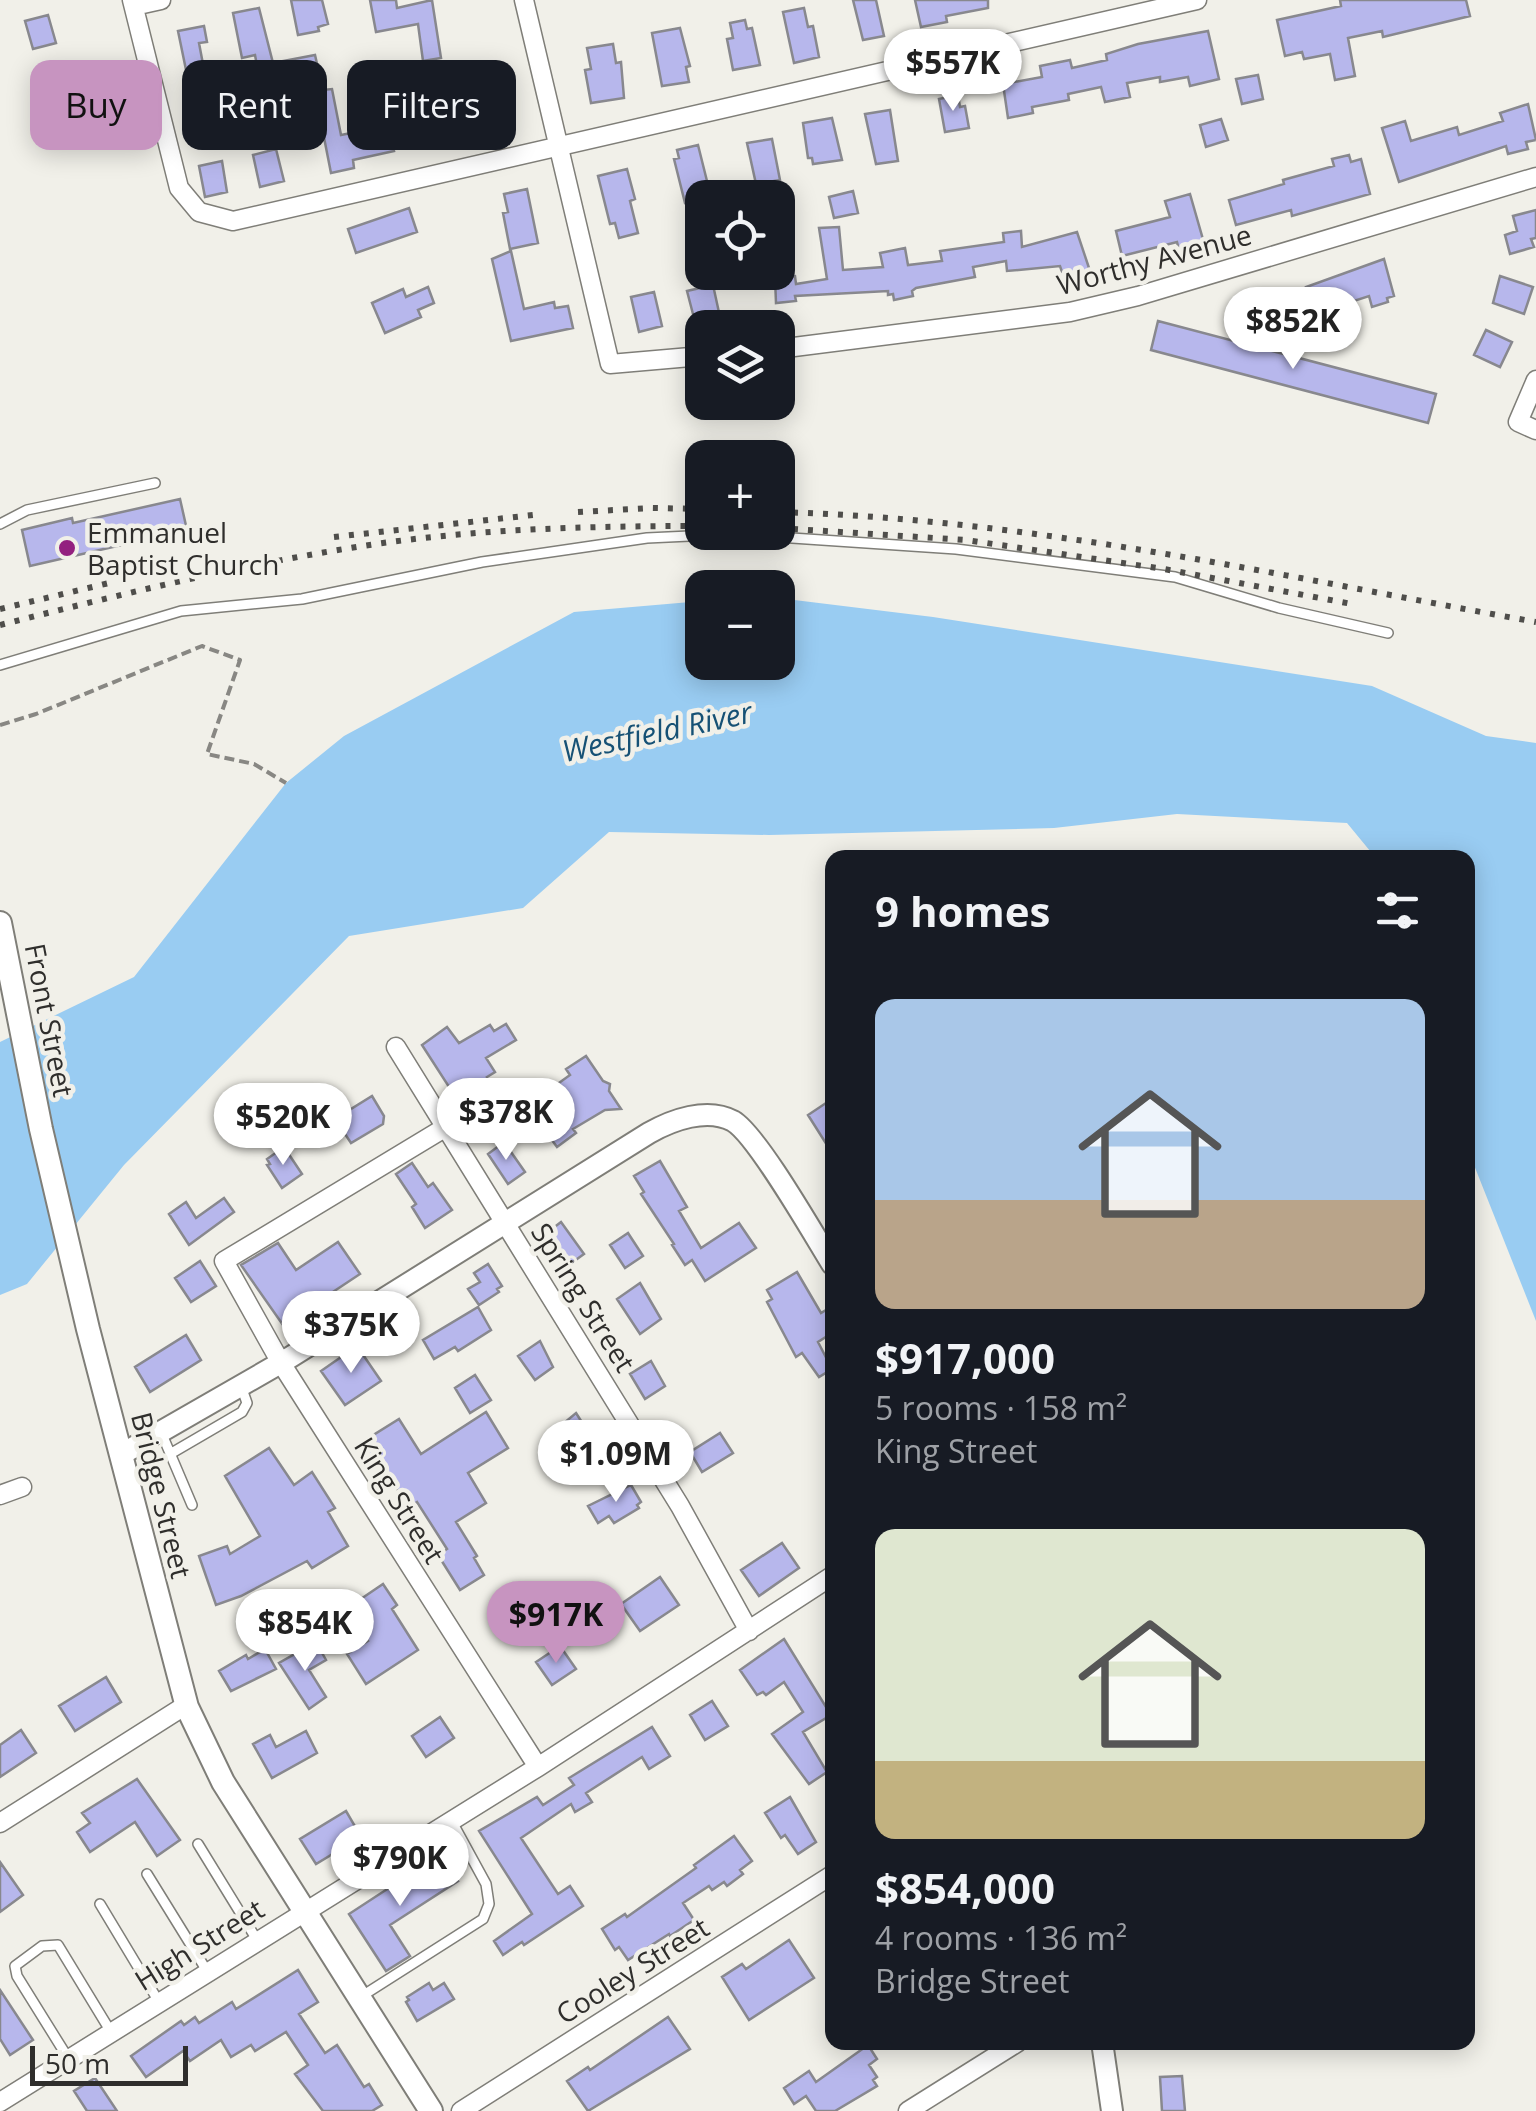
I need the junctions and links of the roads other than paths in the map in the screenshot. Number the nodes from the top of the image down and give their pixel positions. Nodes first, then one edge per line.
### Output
1 (160, 0) edge
2 (524, 0) edge
3 (1198, 0) edge
4 (133, 3) edge
5 (559, 148) junction
6 (1536, 177) edge
7 (795, 347) edge
8 (685, 357) edge
9 (1536, 380) edge
10 (1536, 430) edge
11 (155, 482) dead end
12 (0, 524) edge
13 (1388, 633) dead end
14 (0, 665) edge
15 (1, 929) edge
16 (396, 1048) dead end
17 (446, 1127) junction
18 (41, 1129) joint
19 (506, 1224) junction
20 (825, 1253) edge
21 (281, 1363) junction
22 (241, 1386) junction
23 (161, 1432) junction
24 (122, 1454) junction
25 (170, 1454) junction
26 (22, 1487) dead end
27 (0, 1494) edge
28 (192, 1505) dead end
29 (825, 1581) edge
30 (749, 1631) junction
31 (186, 1705) junction
32 (538, 1767) junction
33 (451, 1820) junction
34 (0, 1823) edge
35 (198, 1844) dead end
36 (147, 1874) dead end
37 (825, 1878) edge
38 (100, 1904) dead end
39 (305, 1909) junction
40 (256, 1940) junction
41 (207, 1971) junction
42 (360, 1997) junction
43 (159, 2002) junction
44 (112, 2032) junction
45 (1005, 2050) edge
46 (1103, 2050) edge
47 (68, 2058) junction
48 (0, 2102) edge
49 (432, 2111) edge
50 (461, 2111) edge
51 (908, 2111) edge
52 (1112, 2111) edge

1 - 4 street
2 - 5 street
3 - 5 street
4 - 5 street
5 - 8 street
6 - 7 street, Worthy Avenue
9 - 10 street
11 - 12 lane
13 - 14 lane
15 - 18 main road, Front Street
16 - 17 street, Spring Street
17 - 19 street, Spring Street
17 - 21 street, King Street
18 - 24 main road, Bridge Street
19 - 20 street
19 - 21 street
19 - 30 street, Spring Street
21 - 22 street
21 - 32 street, King Street
22 - 23 street
22 - 25 lane
23 - 24 street
23 - 25 lane
24 - 31 main road, Bridge Street
25 - 28 lane
26 - 27 street
29 - 30 street, High Street
30 - 32 street, High Street
31 - 34 street
31 - 39 main road, Bridge Street
32 - 33 street, High Street
33 - 39 street, High Street
33 - 42 lane
35 - 40 lane
36 - 41 lane
37 - 50 street, Cooley Street
38 - 43 lane
39 - 40 street, High Street
39 - 42 main road, Bridge Street
40 - 41 street, High Street
41 - 43 street, High Street
42 - 49 main road, Bridge Street
43 - 44 street, High Street
44 - 47 street, High Street
44 - 47 lane
45 - 51 street
46 - 52 street
47 - 48 street, High Street

